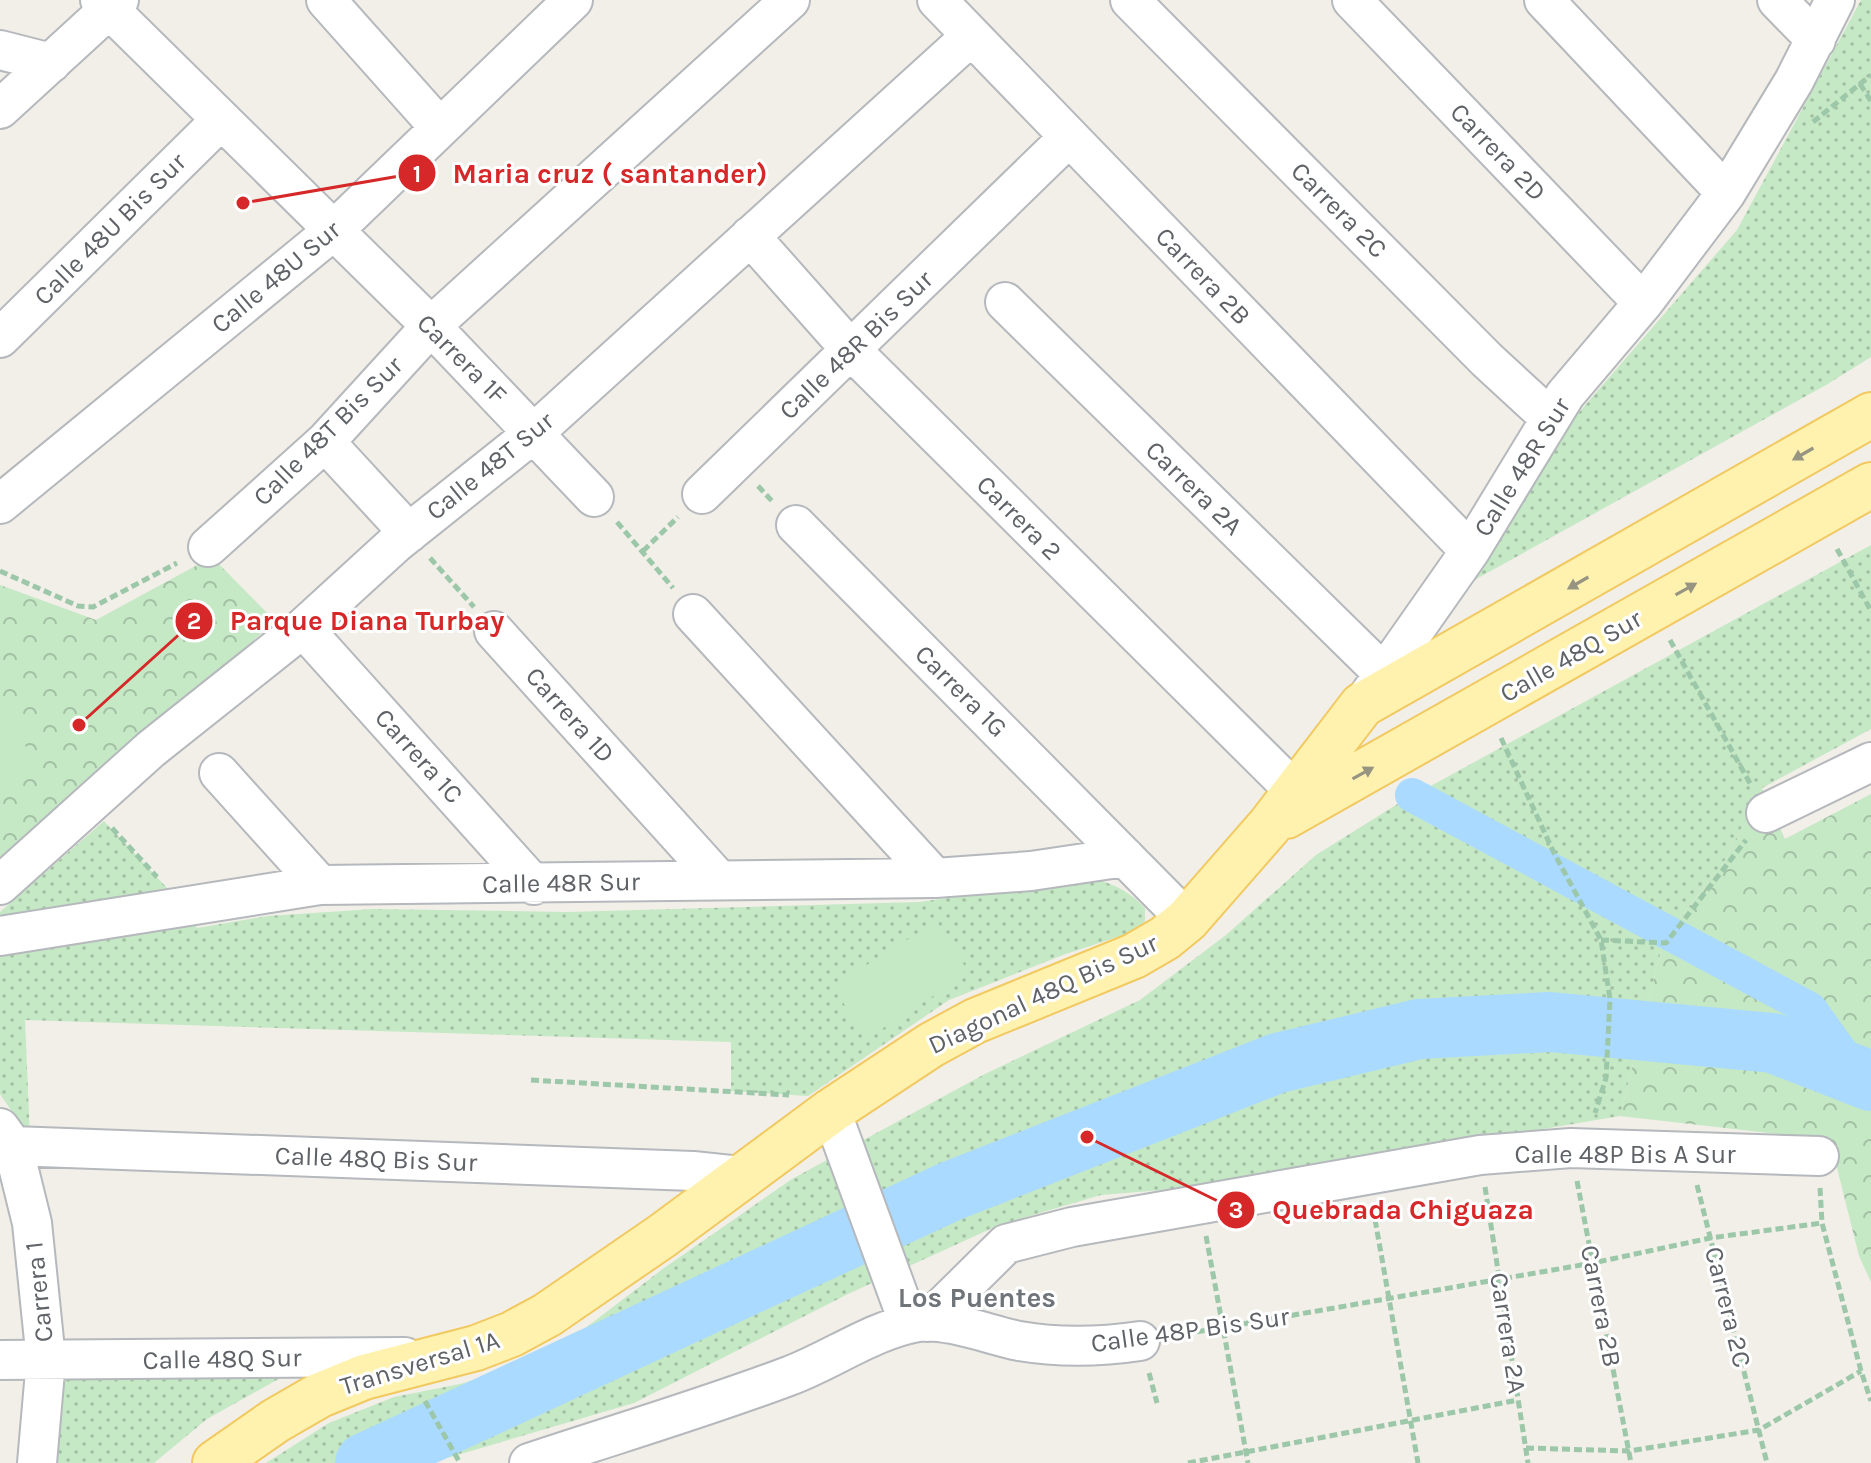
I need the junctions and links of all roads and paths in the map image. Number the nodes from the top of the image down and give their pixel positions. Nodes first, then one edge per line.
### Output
1 (326, 0) edge
2 (790, 0) edge
3 (937, 0) edge
4 (1130, 0) edge
5 (1352, 0) edge
6 (1544, 0) edge
7 (1777, 0) edge
8 (1835, 0) edge
9 (109, 3) edge
10 (548, 8) edge
11 (970, 37) junction
12 (1816, 40) junction
13 (0, 50) edge
14 (51, 63) junction
15 (1860, 84) dead end
16 (1871, 101) edge
17 (0, 108) edge
18 (221, 120) junction
19 (440, 128) junction
20 (1068, 138) junction
21 (1726, 193) junction
22 (333, 231) junction
23 (750, 236) junction
24 (1005, 302) dead end
25 (1643, 303) junction
26 (431, 326) junction
27 (0, 338) edge
28 (851, 350) junction
29 (1871, 415) edge
30 (1550, 418) junction
31 (535, 432) junction
32 (325, 442) junction
33 (734, 462) junction
34 (1871, 485) edge
35 (702, 494) joint
36 (594, 497) joint
37 (0, 504) edge
38 (796, 525) joint
39 (409, 533) junction
40 (208, 547) joint
41 (1836, 548) dead end
42 (643, 551) junction
43 (1470, 551) junction
44 (0, 571) edge
45 (1871, 611) edge
46 (693, 614) joint
47 (303, 628) junction
48 (494, 631) joint
49 (1670, 639) dead end
50 (1373, 689) junction
51 (1498, 731) dead end
52 (1871, 762) edge
53 (219, 773) dead end
54 (89, 804) junction
55 (1283, 808) junction
56 (1766, 813) junction
57 (1125, 857) junction
58 (935, 878) junction
59 (719, 880) junction
60 (0, 885) edge
61 (320, 885) junction
62 (534, 885) junction
63 (184, 906) junction
64 (1187, 920) junction
65 (0, 936) edge
66 (1601, 940) junction
67 (1606, 1078) dead end
68 (531, 1080) dead end
69 (812, 1103) junction
70 (6, 1137) edge
71 (1571, 1148) junction
72 (1688, 1151) junction
73 (1480, 1155) junction
74 (1819, 1156) joint
75 (1367, 1175) junction
76 (740, 1176) junction
77 (1200, 1205) junction
78 (1822, 1223) junction
79 (1710, 1238) junction
80 (1593, 1263) junction
81 (1499, 1278) junction
82 (1389, 1298) junction
83 (918, 1323) junction
84 (1223, 1328) junction
85 (1140, 1341) joint
86 (444, 1357) junction
87 (0, 1360) edge
88 (46, 1360) junction
89 (1861, 1371) junction
90 (1518, 1400) junction
91 (1871, 1401) edge
92 (429, 1409) dead end
93 (1411, 1421) junction
94 (1759, 1430) junction
95 (1526, 1448) junction
96 (1629, 1451) junction
97 (1246, 1452) junction
98 (37, 1463) edge
99 (215, 1463) edge
100 (460, 1463) edge
101 (529, 1463) edge
102 (1188, 1463) edge
103 (1248, 1463) edge
104 (1418, 1463) edge
105 (1528, 1463) edge
106 (1631, 1463) edge
107 (1767, 1463) edge

1 - 19 street
2 - 26 street, Calle 48T Bis Sur
3 - 11 street, Carrera 2B
4 - 30 street, Carrera 2C
5 - 25 street, Carrera 2D
6 - 21 street
7 - 12 street
8 - 12 street, Calle 48R Sur
9 - 14 street
9 - 18 street, Carrera 1F
10 - 19 street, Calle 48U Sur
11 - 20 street, Carrera 2B
11 - 23 street, Calle 48T Sur
12 - 21 street, Calle 48R Sur
13 - 14 street
14 - 17 street
15 - 16 path
18 - 22 street, Carrera 1F
18 - 27 street, Calle 48U Bis Sur
19 - 22 street, Calle 48U Sur
20 - 28 street, Calle 48R Bis Sur
20 - 43 street, Carrera 2B
21 - 25 street, Calle 48R Sur
22 - 26 street, Carrera 1F
22 - 37 street, Calle 48U Sur
23 - 28 street, Carrera 2
23 - 31 street, Calle 48T Sur
24 - 50 street, Carrera 2A
25 - 30 street, Calle 48R Sur
26 - 31 street, Carrera 1F
26 - 32 street, Calle 48T Bis Sur
28 - 33 street, Calle 48R Bis Sur
28 - 55 street, Carrera 2
29 -> 50 main road
30 - 43 street, Calle 48R Sur
31 - 36 street, Carrera 1F
31 - 39 street, Calle 48T Sur
32 - 39 street
32 - 40 street, Calle 48T Bis Sur
33 - 35 street, Calle 48R Bis Sur
33 - 38 path
55 -> 34 main road, Calle 48Q Sur
35 - 42 path
36 - 42 path
38 - 57 street, Carrera 1G
39 - 47 street, Calle 48T Sur
39 - 48 path
40 - 44 path
41 - 45 path
42 - 46 path
43 - 50 street, Calle 48R Sur
46 - 58 street
47 - 54 street, Calle 48T Sur
47 - 62 street, Carrera 1C
48 - 59 street, Carrera 1D
49 - 56 path
50 - 55 main road, Calle 48R Sur
51 - 66 path
52 - 56 street
53 - 61 street
54 - 60 street, Calle 48T Sur
54 - 63 path
55 - 64 main road, Calle 48R Sur
56 - 66 path
57 - 58 street, Calle 48R Sur
57 - 64 street, Carrera 1G
58 - 59 street, Calle 48R Sur
59 - 62 street, Calle 48R Sur
61 - 62 street, Calle 48R Sur
61 - 63 street, Calle 48R Sur
63 - 65 street, Calle 48R Sur
64 - 69 main road, Diagonal 48Q Bis Sur
66 - 67 path
68 - 69 path
69 - 76 main road, Diagonal 48Q Bis Sur
69 - 83 street
70 - 76 street, Calle 48Q Bis Sur
70 - 88 street, Carrera 1
71 - 72 street, Calle 48P Bis A Sur
71 - 73 street, Calle 48P Bis A Sur
71 - 80 path, Carrera 2B
72 - 74 street, Calle 48P Bis A Sur
72 - 79 path, Carrera 2C
73 - 75 street, Calle 48P Bis A Sur
73 - 81 path, Carrera 2A
74 - 78 path
75 - 77 street, Calle 48P Bis A Sur
75 - 82 path
76 - 86 main road, Transversal 1A
77 - 83 street, Calle 48P Bis A Sur
77 - 84 path
78 - 79 path, Calle 48P Bis Sur
78 - 89 path
79 - 80 path, Calle 48P Bis Sur
79 - 94 path, Carrera 2C
80 - 81 path, Calle 48P Bis Sur
80 - 96 path, Carrera 2B
81 - 82 path, Calle 48P Bis Sur
81 - 90 path, Carrera 2A
82 - 84 path, Calle 48P Bis Sur
82 - 93 path
83 - 85 street, Calle 48P Bis Sur
83 - 101 street
84 - 85 path, Calle 48P Bis Sur
84 - 97 path
86 - 88 street, Calle 48Q Sur
86 - 99 main road, Transversal 1A
87 - 88 street, Calle 48Q Sur
88 - 98 street, Carrera 1
89 - 91 path
89 - 94 path
90 - 93 path
90 - 95 path, Carrera 2A
92 - 100 path
93 - 97 path
93 - 104 path
94 - 96 path
94 - 107 path, Carrera 2C
95 - 96 path
95 - 105 path, Carrera 2A
96 - 106 path, Carrera 2B
97 - 102 path
97 - 103 path

